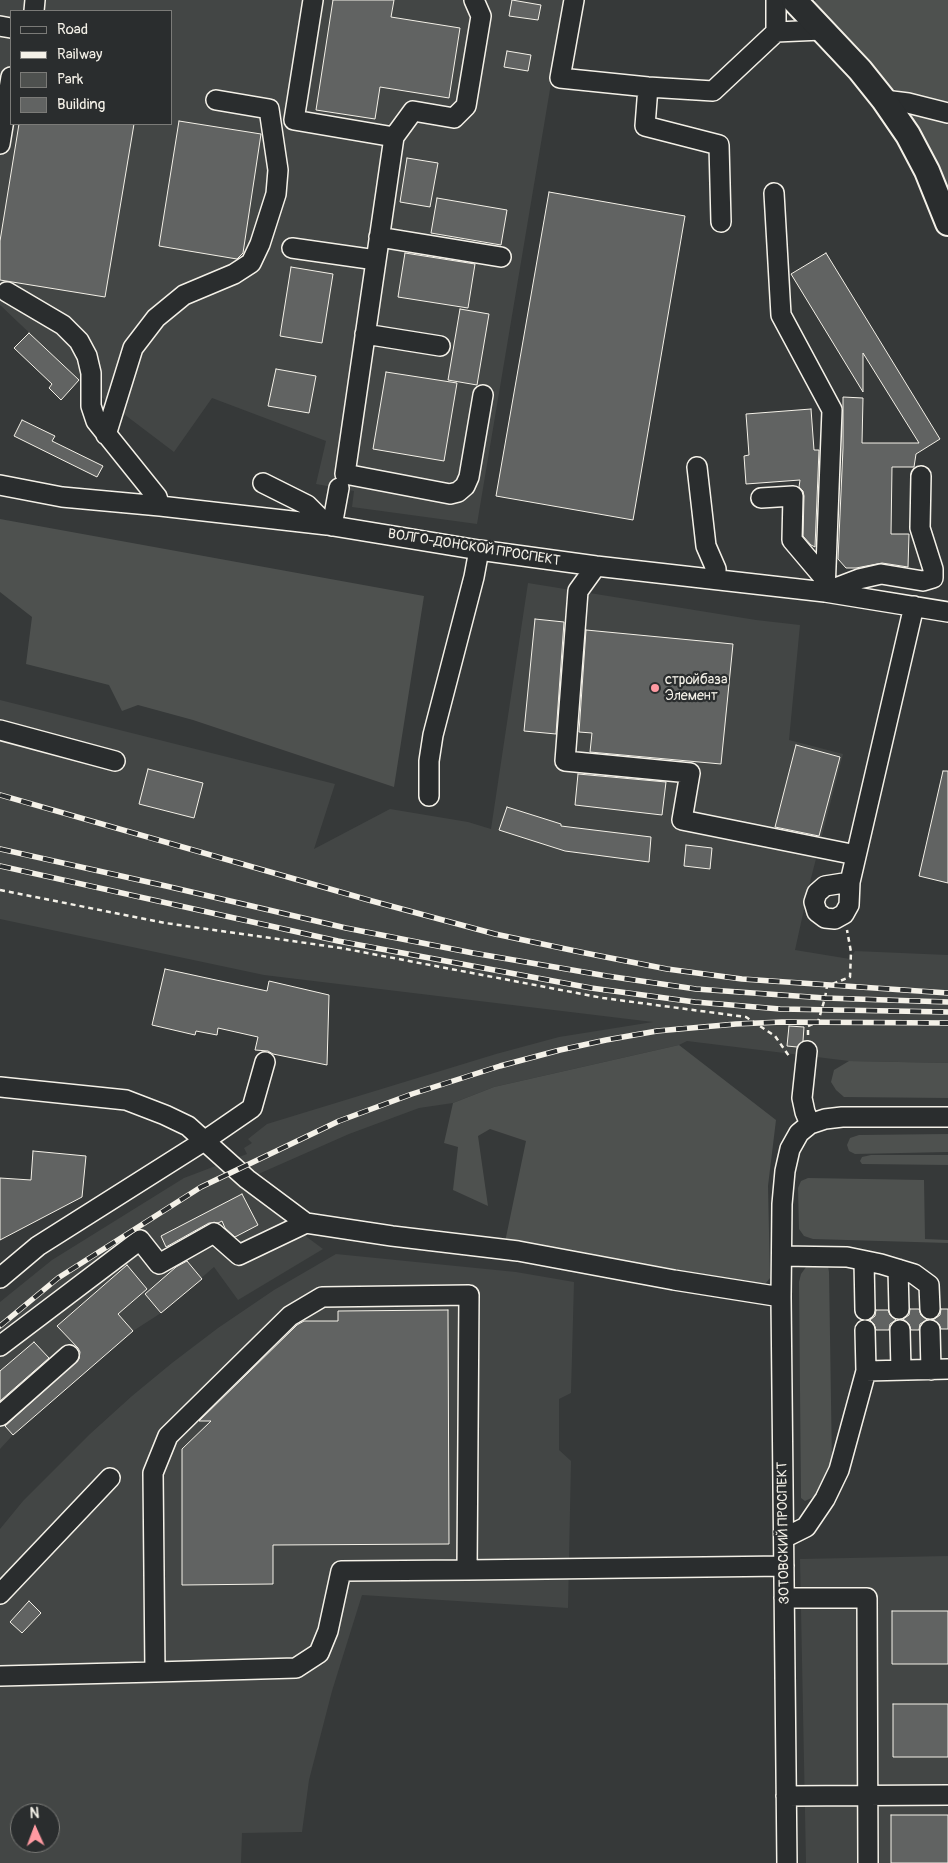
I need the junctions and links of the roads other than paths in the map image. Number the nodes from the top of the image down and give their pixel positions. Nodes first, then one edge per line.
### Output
1 (314, 0) edge
2 (474, 0) edge
3 (574, 0) edge
4 (776, 0) edge
5 (794, 0) edge
6 (822, 30) junction
7 (776, 32) junction
8 (10, 82) edge
9 (648, 87) junction
10 (216, 100) dead end
11 (884, 100) junction
12 (948, 113) edge
13 (394, 137) junction
14 (0, 144) edge
15 (774, 193) dead end
16 (721, 222) dead end
17 (948, 223) edge
18 (379, 237) junction
19 (292, 248) dead end
20 (501, 257) dead end
21 (376, 260) junction
22 (6, 292) dead end
23 (365, 334) junction
24 (440, 346) dead end
25 (483, 395) dead end
26 (106, 434) junction
27 (697, 467) dead end
28 (921, 476) dead end
29 (263, 483) dead end
30 (0, 485) edge
31 (339, 488) dead end
32 (761, 498) dead end
33 (160, 506) junction
34 (329, 525) junction
35 (478, 550) junction
36 (596, 566) junction
37 (716, 579) junction
38 (825, 585) junction
39 (914, 606) junction
40 (948, 612) edge
41 (0, 730) edge
42 (115, 761) dead end
43 (429, 796) dead end
44 (856, 855) junction
45 (850, 882) junction
46 (806, 1060) road end
47 (265, 1062) dead end
48 (0, 1087) edge
49 (948, 1117) edge
50 (810, 1124) junction
51 (204, 1141) junction
52 (306, 1223) junction
53 (782, 1256) junction
54 (864, 1261) junction
55 (898, 1269) junction
56 (0, 1278) edge
57 (781, 1297) junction
58 (899, 1309) dead end
59 (930, 1309) dead end
60 (865, 1310) dead end
61 (865, 1330) dead end
62 (900, 1330) dead end
63 (930, 1330) dead end
64 (0, 1346) edge
65 (69, 1355) dead end
66 (901, 1370) junction
67 (939, 1370) edge
68 (866, 1371) junction
69 (0, 1416) edge
70 (110, 1478) dead end
71 (784, 1538) junction
72 (784, 1566) junction
73 (467, 1570) junction
74 (0, 1594) edge
75 (784, 1598) junction
76 (155, 1672) junction
77 (0, 1676) edge
78 (948, 1795) edge
79 (786, 1796) junction
80 (868, 1796) junction
81 (787, 1863) edge
82 (868, 1863) edge

1 - 13 street
2 - 13 street
3 - 9 street
4 - 7 street
5 - 6 main road
6 - 7 street
6 - 11 main road
7 - 9 street
8 - 14 street
9 - 16 street
10 - 26 street
11 - 12 street
11 - 17 main road
13 - 18 street
15 - 38 street
18 - 20 street
18 - 21 street
19 - 21 street
21 - 23 street
22 - 26 street
23 - 24 street
23 - 25 street
26 - 33 street
27 - 37 street
28 - 38 street
29 - 34 street
30 - 33 street, ВОЛГО-ДОНСКОЙ ПРОСПЕКТ
31 - 34 street
32 - 38 street
33 - 34 street, ВОЛГО-ДОНСКОЙ ПРОСПЕКТ
34 - 35 street, ВОЛГО-ДОНСКОЙ ПРОСПЕКТ
35 - 36 street, ВОЛГО-ДОНСКОЙ ПРОСПЕКТ
35 - 43 street
36 - 37 street, ВОЛГО-ДОНСКОЙ ПРОСПЕКТ
36 - 44 street
37 - 38 street, ВОЛГО-ДОНСКОЙ ПРОСПЕКТ
38 - 39 street, ВОЛГО-ДОНСКОЙ ПРОСПЕКТ
39 - 40 street, ВОЛГО-ДОНСКОЙ ПРОСПЕКТ
39 - 44 street
41 - 42 street
44 - 45 street
45 - 45 street
46 - 50 street
47 - 51 street
48 - 51 street
49 - 50 street
50 - 53 street, ЗОТОВСКИЙ ПРОСПЕКТ
51 - 52 street
51 - 56 street
52 - 57 street
52 - 64 street
53 - 54 street
53 - 57 street, ЗОТОВСКИЙ ПРОСПЕКТ
54 - 55 street
54 - 60 street
55 - 58 street
55 - 59 street
57 - 71 street, ЗОТОВСКИЙ ПРОСПЕКТ
61 - 68 street
62 - 66 street
63 - 67 street
65 - 69 street
66 - 67 street
66 - 68 street
68 - 71 street
70 - 74 street
71 - 72 street, ЗОТОВСКИЙ ПРОСПЕКТ
72 - 73 street
72 - 75 street, ЗОТОВСКИЙ ПРОСПЕКТ
73 - 76 street
73 - 76 street
75 - 79 street, ЗОТОВСКИЙ ПРОСПЕКТ
75 - 80 street
76 - 77 street
78 - 80 street
79 - 80 street
79 - 81 street, ЗОТОВСКИЙ ПРОСПЕКТ
80 - 82 street

